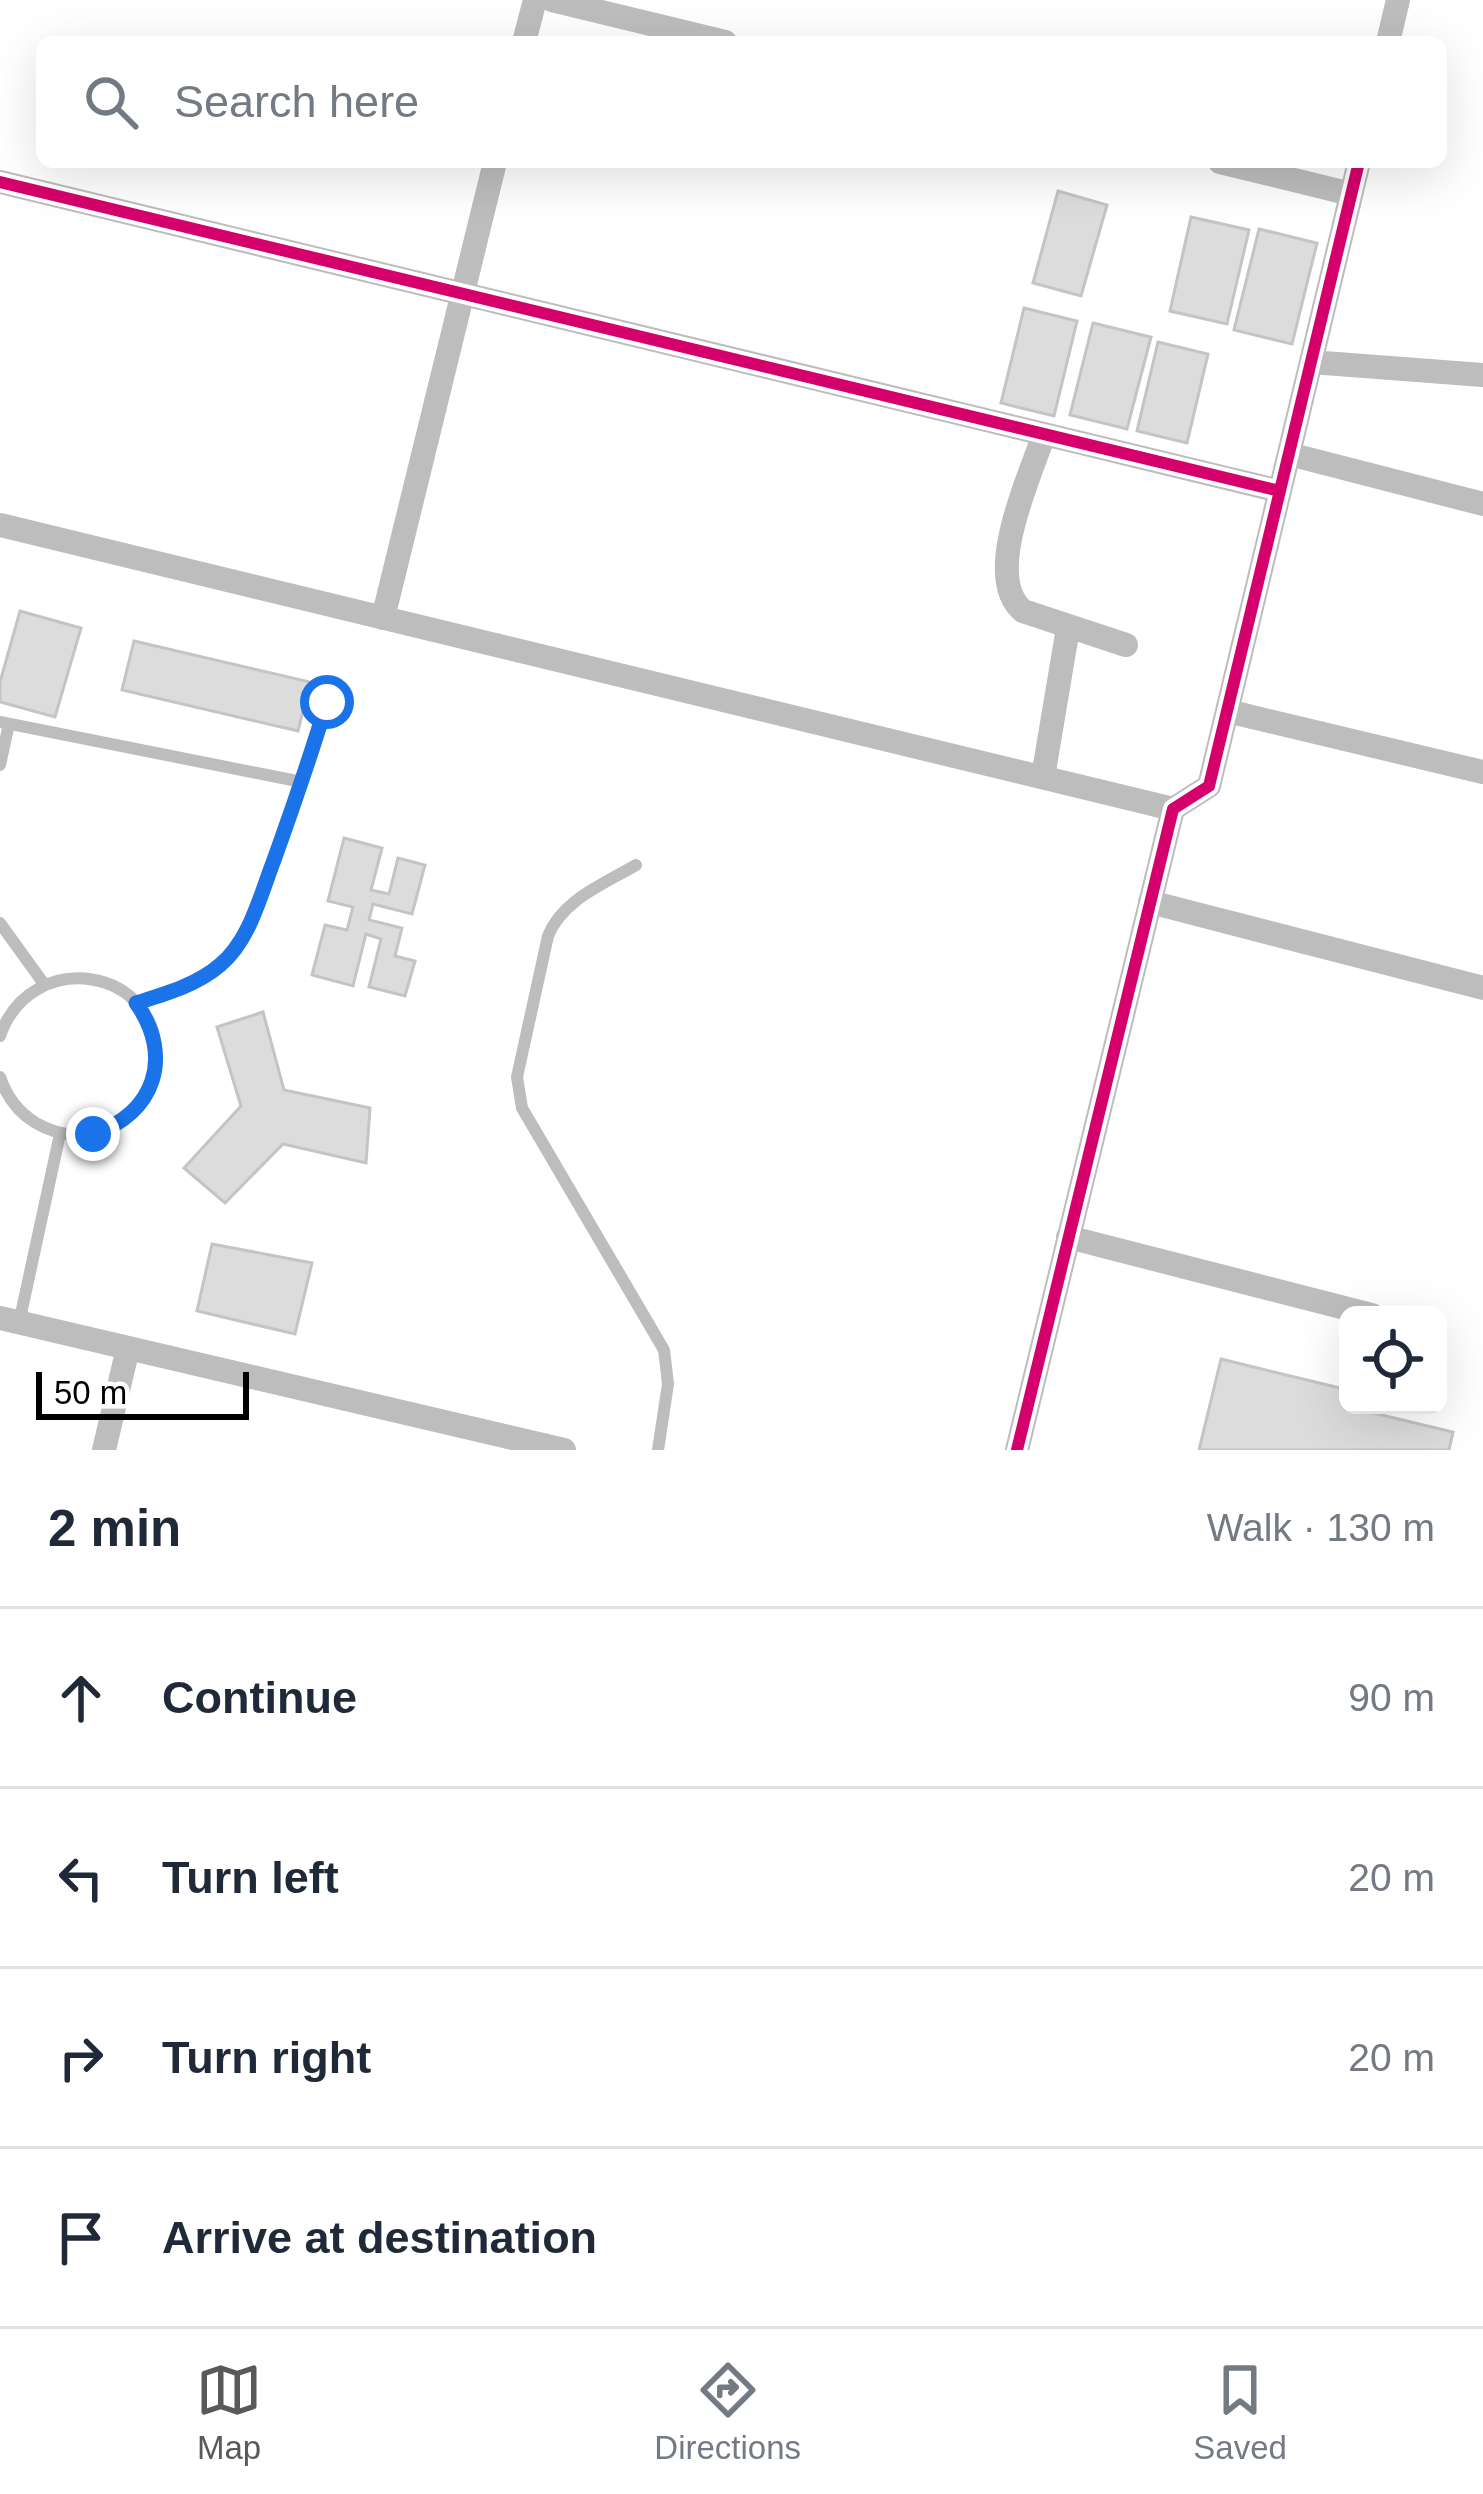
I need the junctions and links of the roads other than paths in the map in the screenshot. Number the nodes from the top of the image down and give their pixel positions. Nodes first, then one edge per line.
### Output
1 (535, 0) edge
2 (552, 0) edge
3 (1398, 0) edge
4 (526, 36) edge
5 (700, 36) edge
6 (1389, 36) edge
7 (494, 168) edge
8 (1245, 168) edge
9 (1358, 168) edge
10 (0, 182) edge
11 (1352, 194) junction
12 (462, 294) junction
13 (1311, 362) junction
14 (1483, 375) edge
15 (1044, 434) junction
16 (1289, 454) junction
17 (1280, 491) junction
18 (1483, 504) edge
19 (0, 525) edge
20 (382, 617) junction
21 (1068, 628) junction
22 (1126, 645) dead end
23 (327, 702) dead end
24 (1227, 711) junction
25 (4, 723) edge
26 (0, 765) edge
27 (1483, 772) edge
28 (1043, 777) junction
29 (302, 782) junction
30 (1173, 809) junction
31 (636, 865) dead end
32 (1150, 902) junction
33 (0, 923) edge
34 (44, 984) junction
35 (1483, 988) edge
36 (136, 1003) junction
37 (0, 1036) edge
38 (0, 1077) edge
39 (60, 1134) junction
40 (1068, 1237) junction
41 (1339, 1307) edge
42 (9, 1320) edge
43 (128, 1348) junction
44 (104, 1450) edge
45 (564, 1450) edge
46 (658, 1450) edge
47 (1017, 1450) edge

1 - 4 street
2 - 5 street
3 - 6 street
7 - 12 street
8 - 11 street
9 - 11 street
10 - 12 street
11 - 13 street
12 - 15 street
12 - 20 street
13 - 14 street
13 - 16 street
15 - 17 street
15 - 21 street
16 - 17 street
16 - 18 street
17 - 24 street
19 - 20 street
20 - 28 street
21 - 22 street
21 - 28 street
23 - 29 lane
24 - 27 street
24 - 30 street
25 - 26 lane
25 - 29 lane
28 - 30 street
29 - 36 lane
30 - 32 street
31 - 46 lane
32 - 35 street
32 - 40 street
33 - 34 lane
34 - 36 lane
34 - 37 lane
36 - 39 lane
38 - 39 lane
39 - 42 lane
40 - 41 street
40 - 47 street
42 - 43 street
43 - 44 street
43 - 45 street

